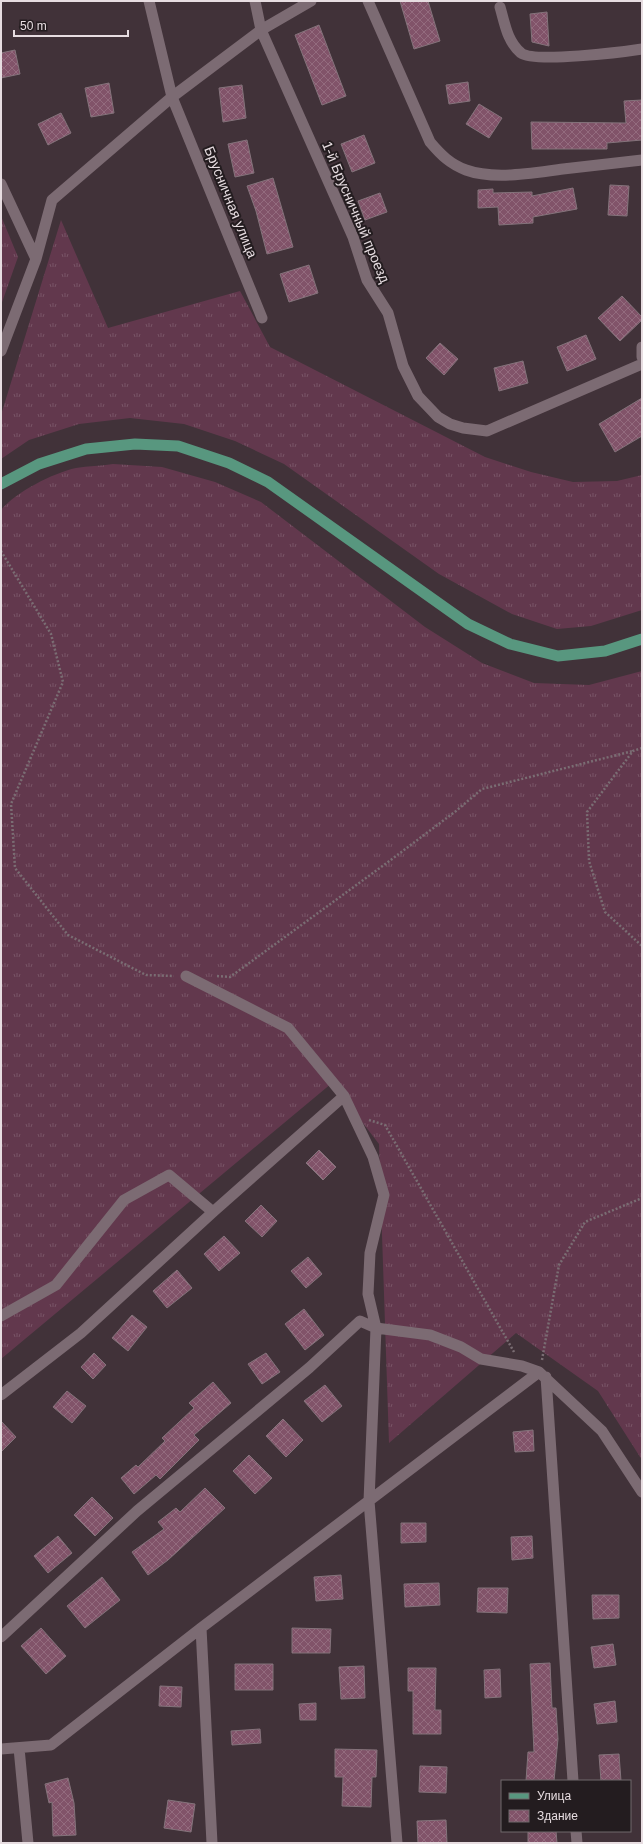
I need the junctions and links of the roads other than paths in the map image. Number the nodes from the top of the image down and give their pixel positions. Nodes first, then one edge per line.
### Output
1 (149, 1) edge
2 (255, 1) edge
3 (312, 1) edge
4 (368, 1) edge
5 (500, 6) dead end
6 (261, 30) junction
7 (642, 49) edge
8 (172, 97) junction
9 (642, 160) edge
10 (1, 184) edge
11 (36, 259) junction
12 (262, 318) dead end
13 (642, 347) edge
14 (1, 351) edge
15 (642, 357) edge
16 (642, 364) edge
17 (1, 484) edge
18 (642, 639) edge
19 (186, 976) road end
20 (344, 1096) junction
21 (213, 1212) junction
22 (1, 1316) edge
23 (376, 1328) junction
24 (543, 1374) junction
25 (1, 1395) edge
26 (642, 1492) edge
27 (369, 1501) junction
28 (201, 1628) junction
29 (1, 1637) edge
30 (19, 1748) junction
31 (1, 1749) edge
32 (573, 1780) edge
33 (576, 1832) edge
34 (28, 1843) edge
35 (212, 1843) edge
36 (397, 1843) edge
37 (577, 1843) edge

1 - 8 street, Брусничная улица
2 - 6 street, 1-й Брусничный проезд
3 - 6 street
4 - 9 street
5 - 7 street
6 - 8 street
6 - 16 street, 1-й Брусничный проезд
8 - 11 street
8 - 12 street, Брусничная улица
10 - 11 street
11 - 14 street
13 - 15 street
17 - 18 main road
19 - 20 street
20 - 21 street
20 - 23 street
21 - 22 street
21 - 25 street
23 - 24 street
23 - 27 street
23 - 29 street
24 - 26 street
24 - 27 street
24 - 32 street
27 - 28 street
27 - 36 street
28 - 30 street
28 - 35 street
30 - 31 street
30 - 34 street
33 - 37 street

